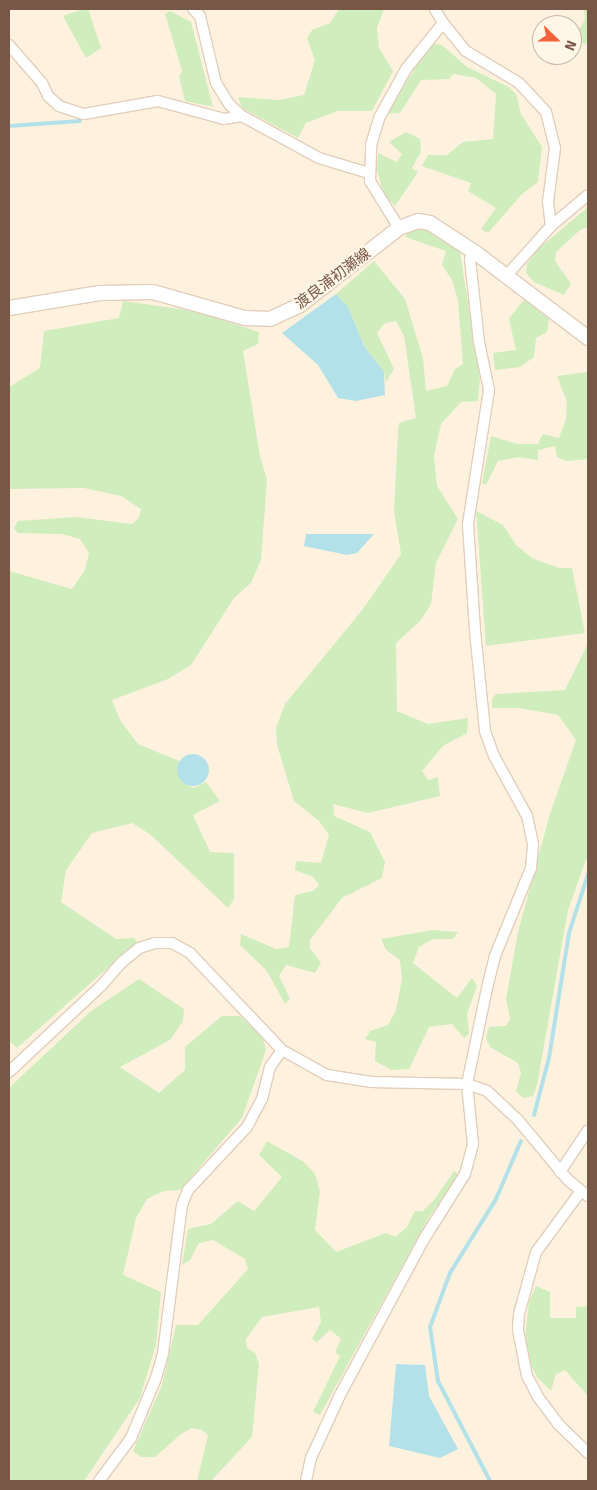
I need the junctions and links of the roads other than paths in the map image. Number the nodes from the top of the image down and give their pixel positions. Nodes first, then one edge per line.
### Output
1 (193, 9) edge
2 (435, 9) edge
3 (443, 23) junction
4 (9, 45) edge
5 (242, 116) junction
6 (369, 173) junction
7 (588, 195) edge
8 (550, 226) junction
9 (399, 228) junction
10 (476, 253) junction
11 (507, 275) junction
12 (9, 308) edge
13 (588, 338) edge
14 (282, 1050) junction
15 (9, 1072) edge
16 (467, 1084) junction
17 (588, 1130) edge
18 (560, 1172) junction
19 (585, 1193) edge
20 (588, 1453) edge
21 (99, 1481) edge
22 (306, 1481) edge

1 - 5 street
2 - 3 street
3 - 6 street
3 - 8 street
4 - 5 street
5 - 6 street
6 - 9 street
7 - 8 street
8 - 11 street
9 - 10 main road, 渡良浦初瀬線
9 - 12 main road, 渡良浦初瀬線
10 - 11 main road, 渡良浦初瀬線
10 - 16 street
11 - 13 main road, 渡良浦初瀬線
14 - 15 street
14 - 16 street
14 - 21 street
16 - 18 street
16 - 22 street
17 - 18 street
18 - 19 street
19 - 20 street

